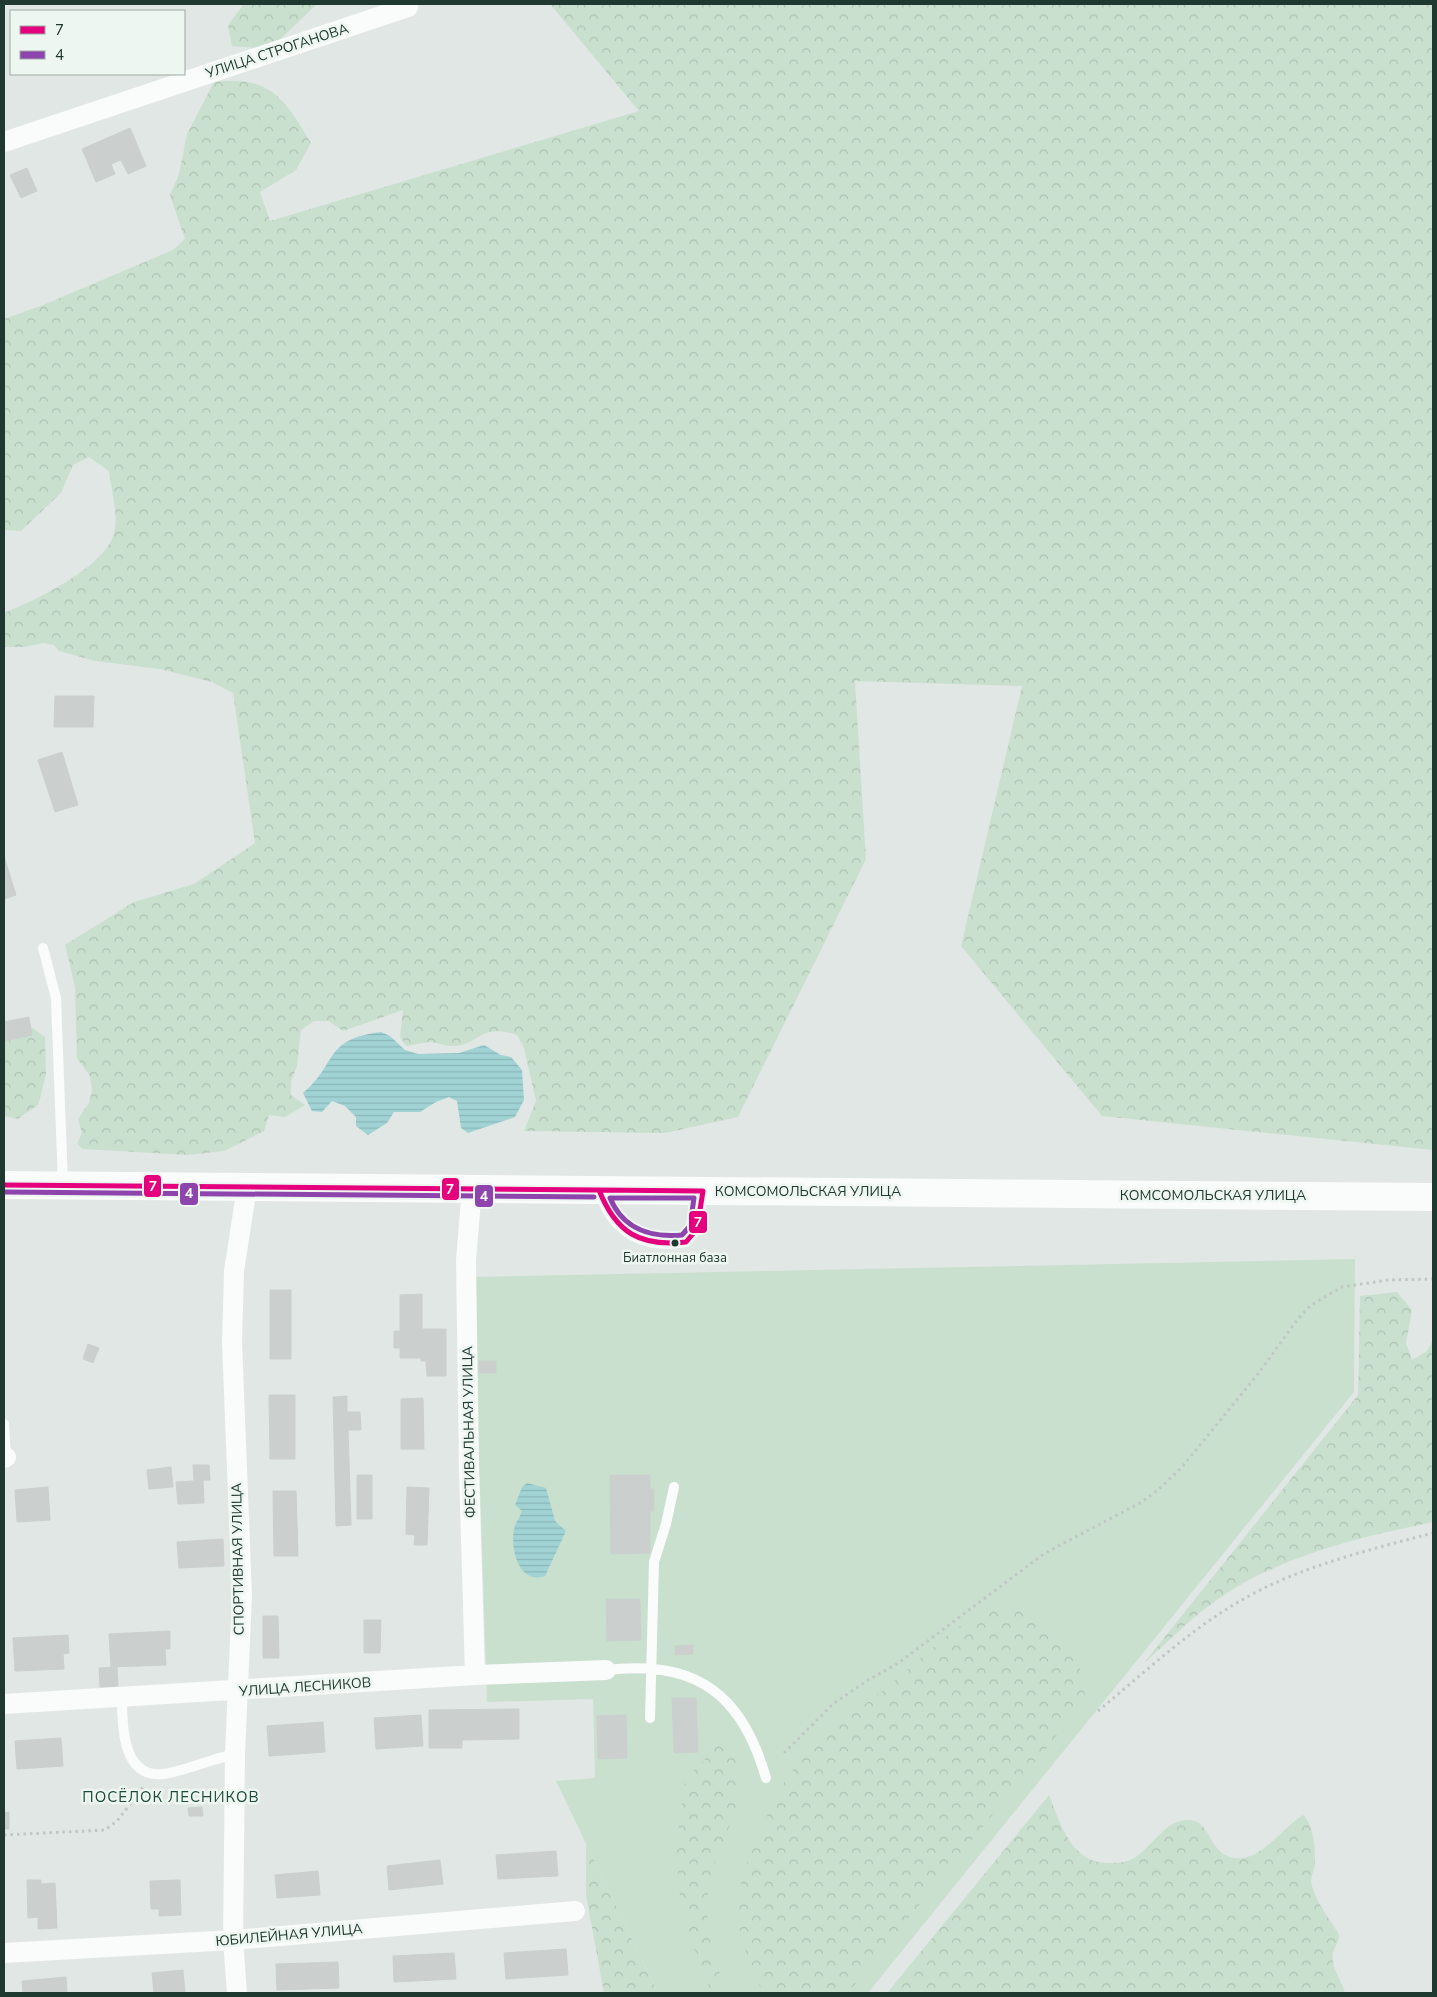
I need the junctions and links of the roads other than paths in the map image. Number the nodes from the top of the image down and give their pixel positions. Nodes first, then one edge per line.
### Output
1 (408, 7) dead end
2 (4, 142) edge
3 (43, 948) dead end
4 (4, 1185) edge
5 (63, 1185) junction
6 (246, 1186) junction
7 (472, 1188) junction
8 (599, 1190) junction
9 (703, 1191) junction
10 (1433, 1197) edge
11 (4, 1424) edge
12 (5, 1458) edge
13 (674, 1486) dead end
14 (652, 1669) junction
15 (606, 1670) joint
16 (476, 1675) junction
17 (237, 1691) junction
18 (122, 1698) junction
19 (4, 1704) edge
20 (650, 1718) dead end
21 (235, 1754) junction
22 (766, 1778) dead end
23 (575, 1911) dead end
24 (233, 1940) junction
25 (4, 1953) edge
26 (237, 1993) edge

1 - 2 street, УЛИЦА СТРОГАНОВА
3 - 5 lane
4 - 5 main road, КОМСОМОЛЬСКАЯ УЛИЦА
5 - 6 main road, КОМСОМОЛЬСКАЯ УЛИЦА
6 - 7 main road, КОМСОМОЛЬСКАЯ УЛИЦА
6 - 17 street, СПОРТИВНАЯ УЛИЦА
7 - 8 main road, КОМСОМОЛЬСКАЯ УЛИЦА
7 - 16 street, ФЕСТИВАЛЬНАЯ УЛИЦА
8 - 9 main road, КОМСОМОЛЬСКАЯ УЛИЦА
8 - 9 lane
9 - 10 main road, КОМСОМОЛЬСКАЯ УЛИЦА
11 - 12 lane
13 - 14 lane
14 - 15 lane
14 - 20 lane
14 - 22 lane
15 - 16 street, УЛИЦА ЛЕСНИКОВ
16 - 17 street, УЛИЦА ЛЕСНИКОВ
17 - 18 street, УЛИЦА ЛЕСНИКОВ
17 - 21 street, СПОРТИВНАЯ УЛИЦА
18 - 19 street, УЛИЦА ЛЕСНИКОВ
18 - 21 lane
21 - 24 street, СПОРТИВНАЯ УЛИЦА
23 - 24 street, ЮБИЛЕЙНАЯ УЛИЦА
24 - 25 street, ЮБИЛЕЙНАЯ УЛИЦА
24 - 26 street, СПОРТИВНАЯ УЛИЦА

